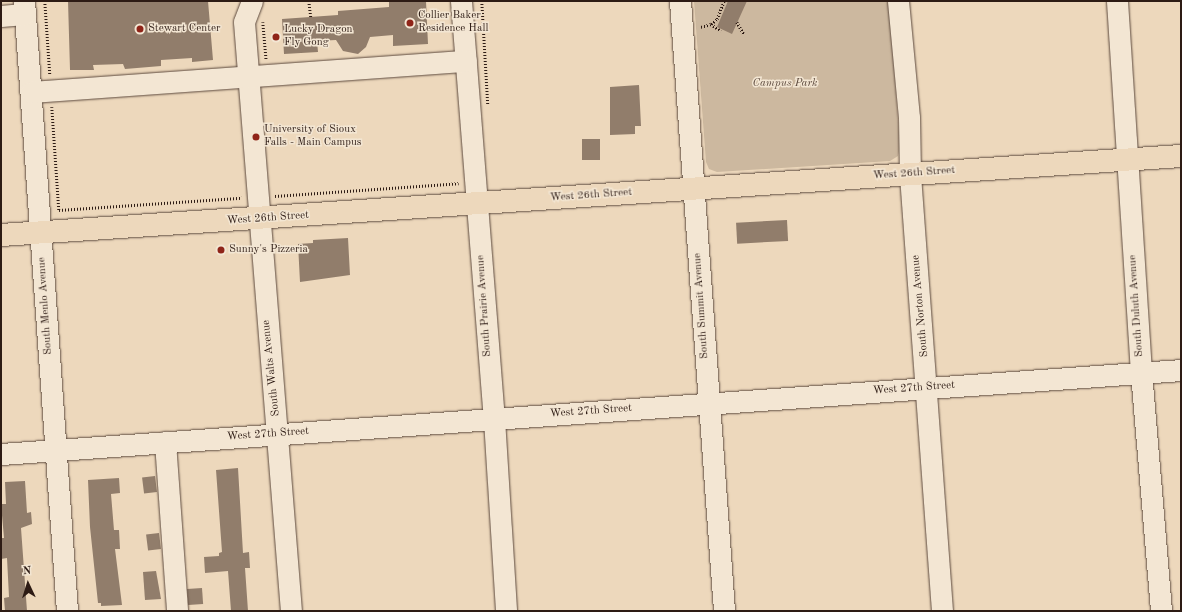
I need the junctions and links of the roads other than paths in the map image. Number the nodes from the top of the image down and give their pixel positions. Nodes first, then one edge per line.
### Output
1 (461, 1) edge
2 (680, 1) edge
3 (898, 1) edge
4 (1117, 1) edge
5 (257, 7) edge
6 (25, 8) edge
7 (1, 16) edge
8 (466, 61) junction
9 (248, 79) junction
10 (31, 92) junction
11 (1181, 156) edge
12 (1128, 160) junction
13 (910, 174) junction
14 (694, 188) junction
15 (477, 204) junction
16 (258, 220) junction
17 (41, 233) junction
18 (1, 236) edge
19 (1181, 370) edge
20 (1141, 372) junction
21 (927, 388) junction
22 (709, 403) junction
23 (494, 418) junction
24 (279, 434) junction
25 (165, 442) junction
26 (56, 450) junction
27 (1, 454) edge
28 (67, 611) edge
29 (177, 611) edge
30 (291, 611) edge
31 (506, 611) edge
32 (724, 611) edge
33 (942, 611) edge
34 (1161, 611) edge

1 - 8 street, South Prairie Avenue
2 - 14 street, South Summit Avenue
3 - 13 street, South Norton Avenue
4 - 12 street, South Duluth Avenue
5 - 9 street, South Walts Avenue
6 - 7 street
6 - 10 street, South Menlo Avenue
8 - 9 street
8 - 15 street, South Prairie Avenue
9 - 10 street
9 - 16 street, South Walts Avenue
10 - 17 street, South Menlo Avenue
11 - 12 main road, West 26th Street
12 - 13 main road, West 26th Street
12 - 20 street, South Duluth Avenue
13 - 14 main road, West 26th Street
13 - 21 street, South Norton Avenue
14 - 15 main road, West 26th Street
14 - 22 street, South Summit Avenue
15 - 16 main road, West 26th Street
15 - 23 street, South Prairie Avenue
16 - 17 main road, West 26th Street
16 - 24 street, South Walts Avenue
17 - 18 main road, West 26th Street
17 - 26 street, South Menlo Avenue
19 - 20 street, West 27th Street
20 - 21 street, West 27th Street
20 - 34 street, South Duluth Avenue
21 - 22 street, West 27th Street
21 - 33 street, South Norton Avenue
22 - 23 street, West 27th Street
22 - 32 street, South Summit Avenue
23 - 24 street, West 27th Street
23 - 31 street, South Prairie Avenue
24 - 25 street, West 27th Street
24 - 30 street, South Walts Avenue
25 - 26 street, West 27th Street
25 - 29 street
26 - 27 street, West 27th Street
26 - 28 street, South Menlo Avenue

